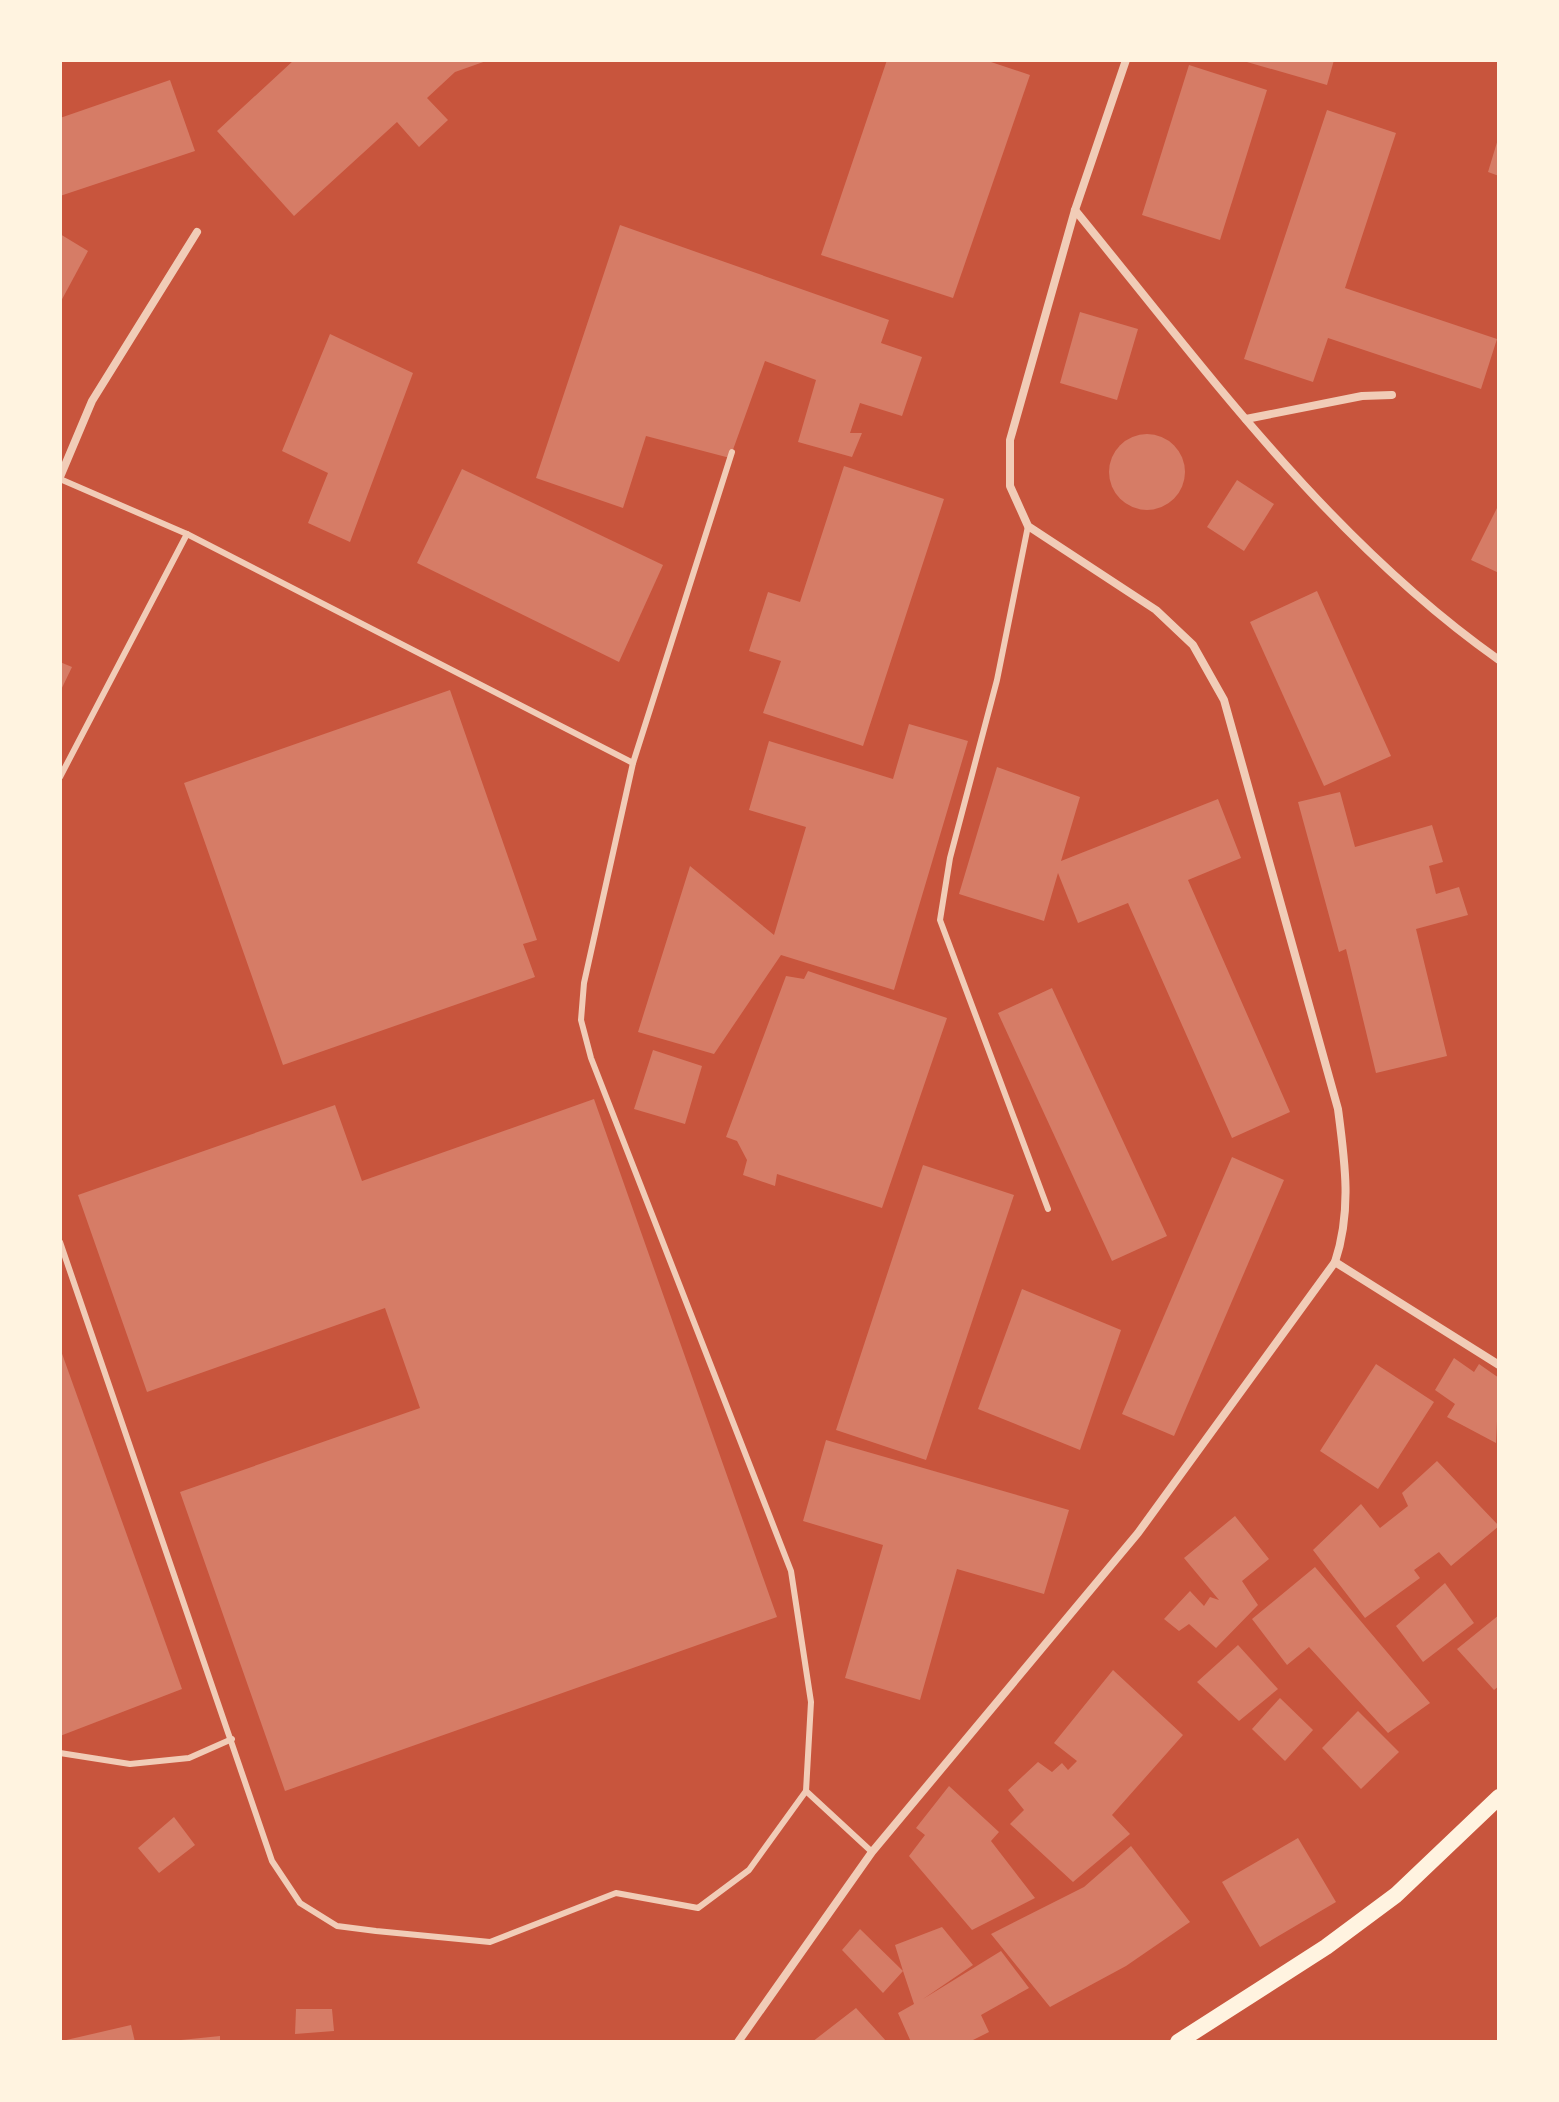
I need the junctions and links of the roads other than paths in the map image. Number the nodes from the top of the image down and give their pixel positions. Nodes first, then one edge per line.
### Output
1 (1126, 60) edge
2 (1075, 210) junction
3 (197, 232) dead end
4 (1392, 395) dead end
5 (1246, 419) junction
6 (732, 452) dead end
7 (60, 478) edge
8 (1028, 526) junction
9 (187, 534) junction
10 (1499, 660) edge
11 (633, 763) junction
12 (60, 777) edge
13 (1048, 1209) dead end
14 (60, 1242) edge
15 (1335, 1262) junction
16 (1499, 1365) edge
17 (232, 1739) junction
18 (60, 1753) edge
19 (806, 1791) junction
20 (1499, 1797) edge
21 (872, 1852) junction
22 (738, 2042) edge
23 (1178, 2042) edge

1 - 2 street
2 - 5 street
2 - 8 street
3 - 7 street
4 - 5 street
5 - 10 street
6 - 11 lane
7 - 9 lane
8 - 13 lane
8 - 15 street
9 - 11 lane
9 - 12 lane
11 - 19 lane
14 - 17 lane
15 - 16 street
15 - 21 street
17 - 18 lane
17 - 19 lane
19 - 21 lane
20 - 23 main road
21 - 22 street

